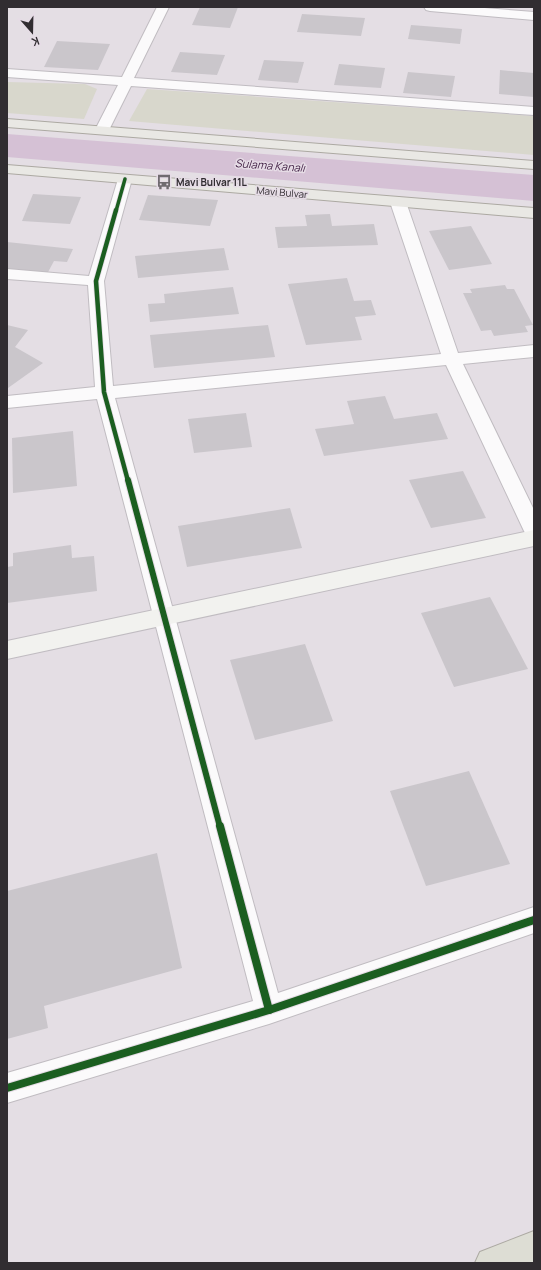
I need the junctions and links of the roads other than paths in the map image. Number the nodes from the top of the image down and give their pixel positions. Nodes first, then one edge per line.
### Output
1 (164, 7) edge
2 (430, 7) edge
3 (534, 16) edge
4 (7, 73) edge
5 (125, 82) junction
6 (534, 111) edge
7 (7, 123) edge
8 (102, 130) junction
9 (534, 165) edge
10 (7, 169) edge
11 (125, 179) junction
12 (398, 202) junction
13 (534, 213) edge
14 (7, 274) edge
15 (96, 281) junction
16 (534, 351) edge
17 (451, 358) junction
18 (104, 392) junction
19 (7, 402) edge
20 (534, 531) edge
21 (534, 538) edge
22 (164, 617) junction
23 (7, 650) edge
24 (534, 920) edge
25 (269, 1010) junction
26 (7, 1088) edge
27 (534, 1247) edge
28 (491, 1263) edge

1 - 5 street
2 - 3 street
4 - 5 street
5 - 6 street
5 - 8 street
7 - 8 main road
8 - 9 main road
10 - 11 main road, Mavi Bulvar
11 - 12 main road, Mavi Bulvar
11 - 15 street
12 - 13 main road, Mavi Bulvar
12 - 17 street
14 - 15 street
15 - 18 street
16 - 17 street
17 - 18 street
17 - 20 street
18 - 19 street
18 - 22 street
21 - 22 street
22 - 23 street
22 - 25 street
24 - 25 street
25 - 26 street
27 - 28 highway

